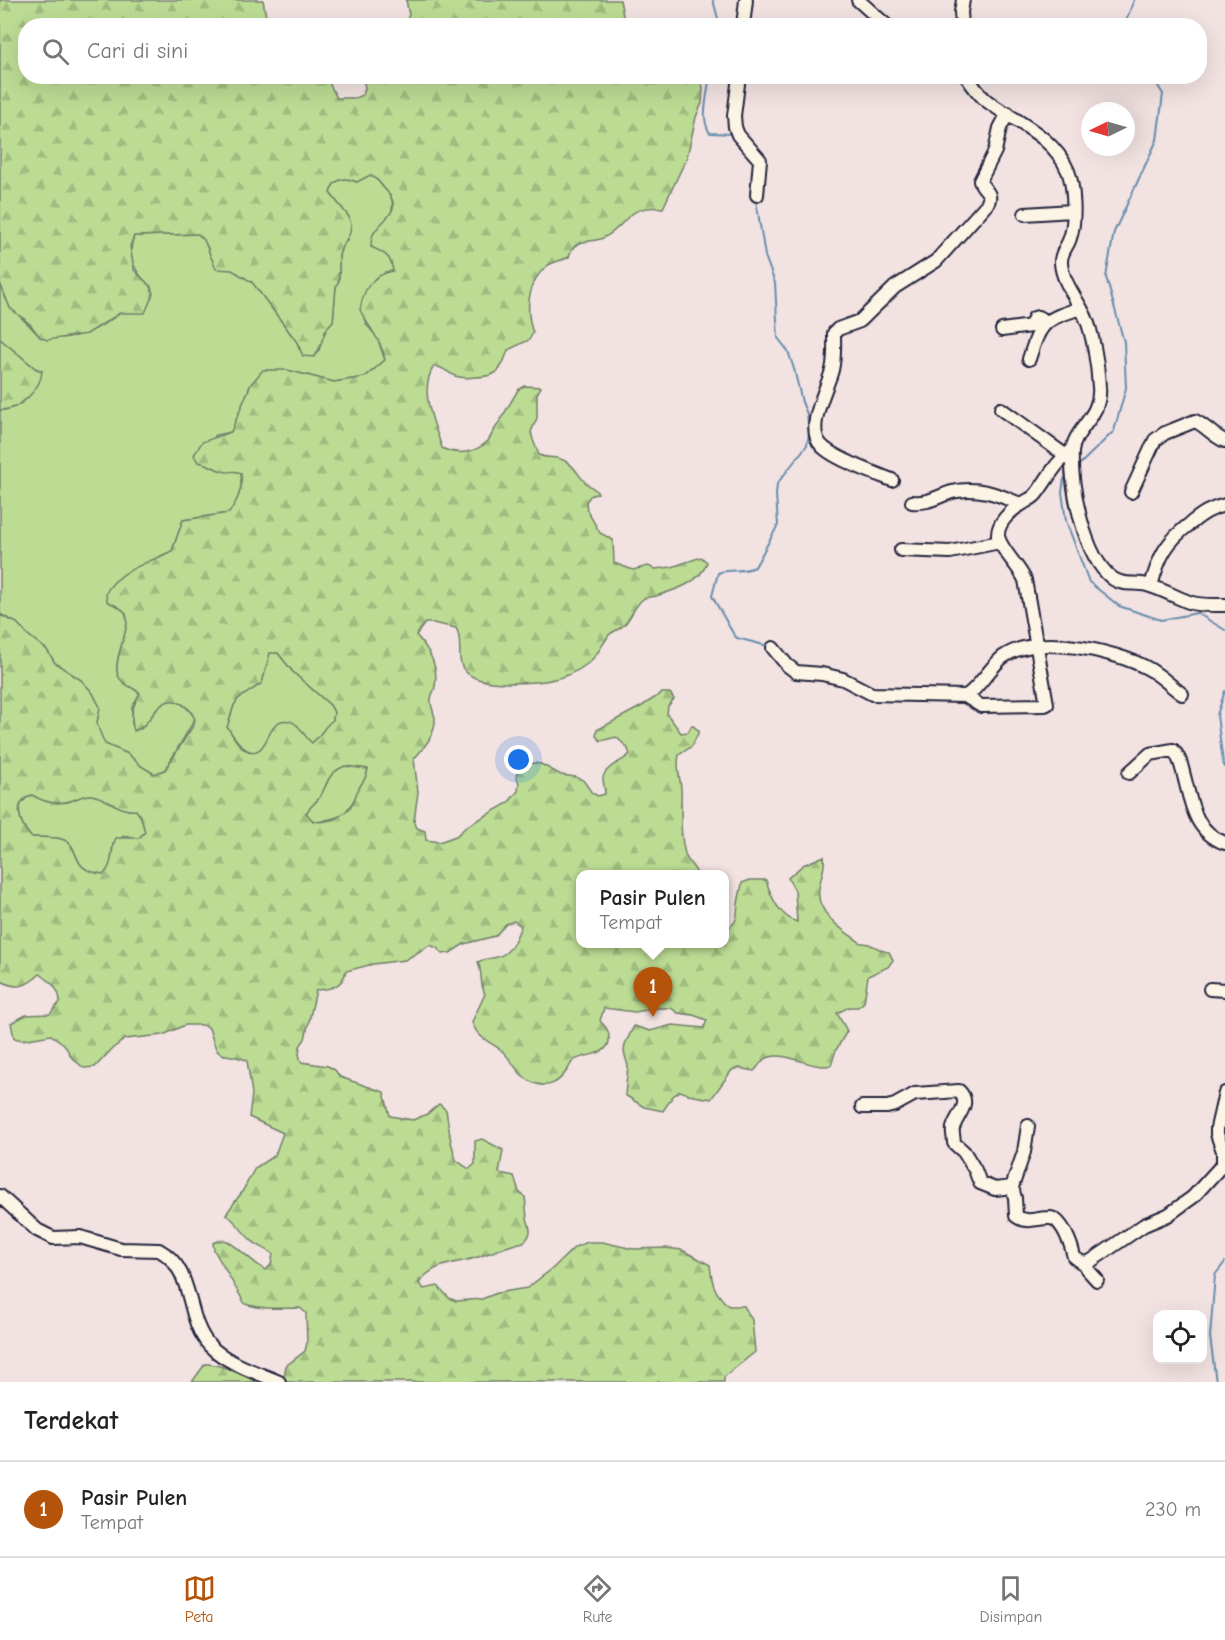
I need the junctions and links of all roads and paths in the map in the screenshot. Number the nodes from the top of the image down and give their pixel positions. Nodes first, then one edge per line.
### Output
1 (746, 0) edge
2 (858, 0) edge
3 (963, 0) edge
4 (744, 18) edge
5 (878, 18) edge
6 (961, 18) edge
7 (738, 84) edge
8 (972, 84) edge
9 (1008, 113) junction
10 (757, 195) dead end
11 (1072, 211) junction
12 (1025, 214) dead end
13 (1081, 308) junction
14 (1046, 321) junction
15 (1002, 330) dead end
16 (1029, 358) dead end
17 (1001, 409) dead end
18 (1225, 441) edge
19 (1070, 454) junction
20 (892, 480) dead end
21 (1131, 492) dead end
22 (912, 502) dead end
23 (1020, 504) junction
24 (1225, 505) edge
25 (1000, 542) junction
26 (901, 550) dead end
27 (1151, 586) junction
28 (1225, 605) edge
29 (1036, 644) junction
30 (773, 648) dead end
31 (1182, 694) dead end
32 (965, 696) junction
33 (1129, 773) dead end
34 (1225, 843) edge
35 (1210, 989) dead end
36 (1225, 990) edge
37 (1225, 1093) edge
38 (862, 1107) dead end
39 (1028, 1126) dead end
40 (1012, 1187) junction
41 (0, 1196) edge
42 (1085, 1263) junction
43 (1097, 1280) dead end
44 (279, 1382) edge

1 - 4 street
2 - 5 street
3 - 6 street
7 - 10 street
8 - 9 street
9 - 11 street
9 - 20 street
11 - 12 street
11 - 13 street
13 - 14 street
13 - 19 street
14 - 15 street
14 - 16 street
17 - 19 street
18 - 21 street
19 - 23 street
19 - 27 street
22 - 23 street
23 - 25 street
24 - 27 street
25 - 26 street
25 - 29 street
27 - 28 street
29 - 31 street
29 - 32 street
29 - 32 street
30 - 32 street
33 - 34 street
35 - 36 street
37 - 42 street
38 - 40 street
39 - 40 street
40 - 42 street
41 - 44 street
42 - 43 street

